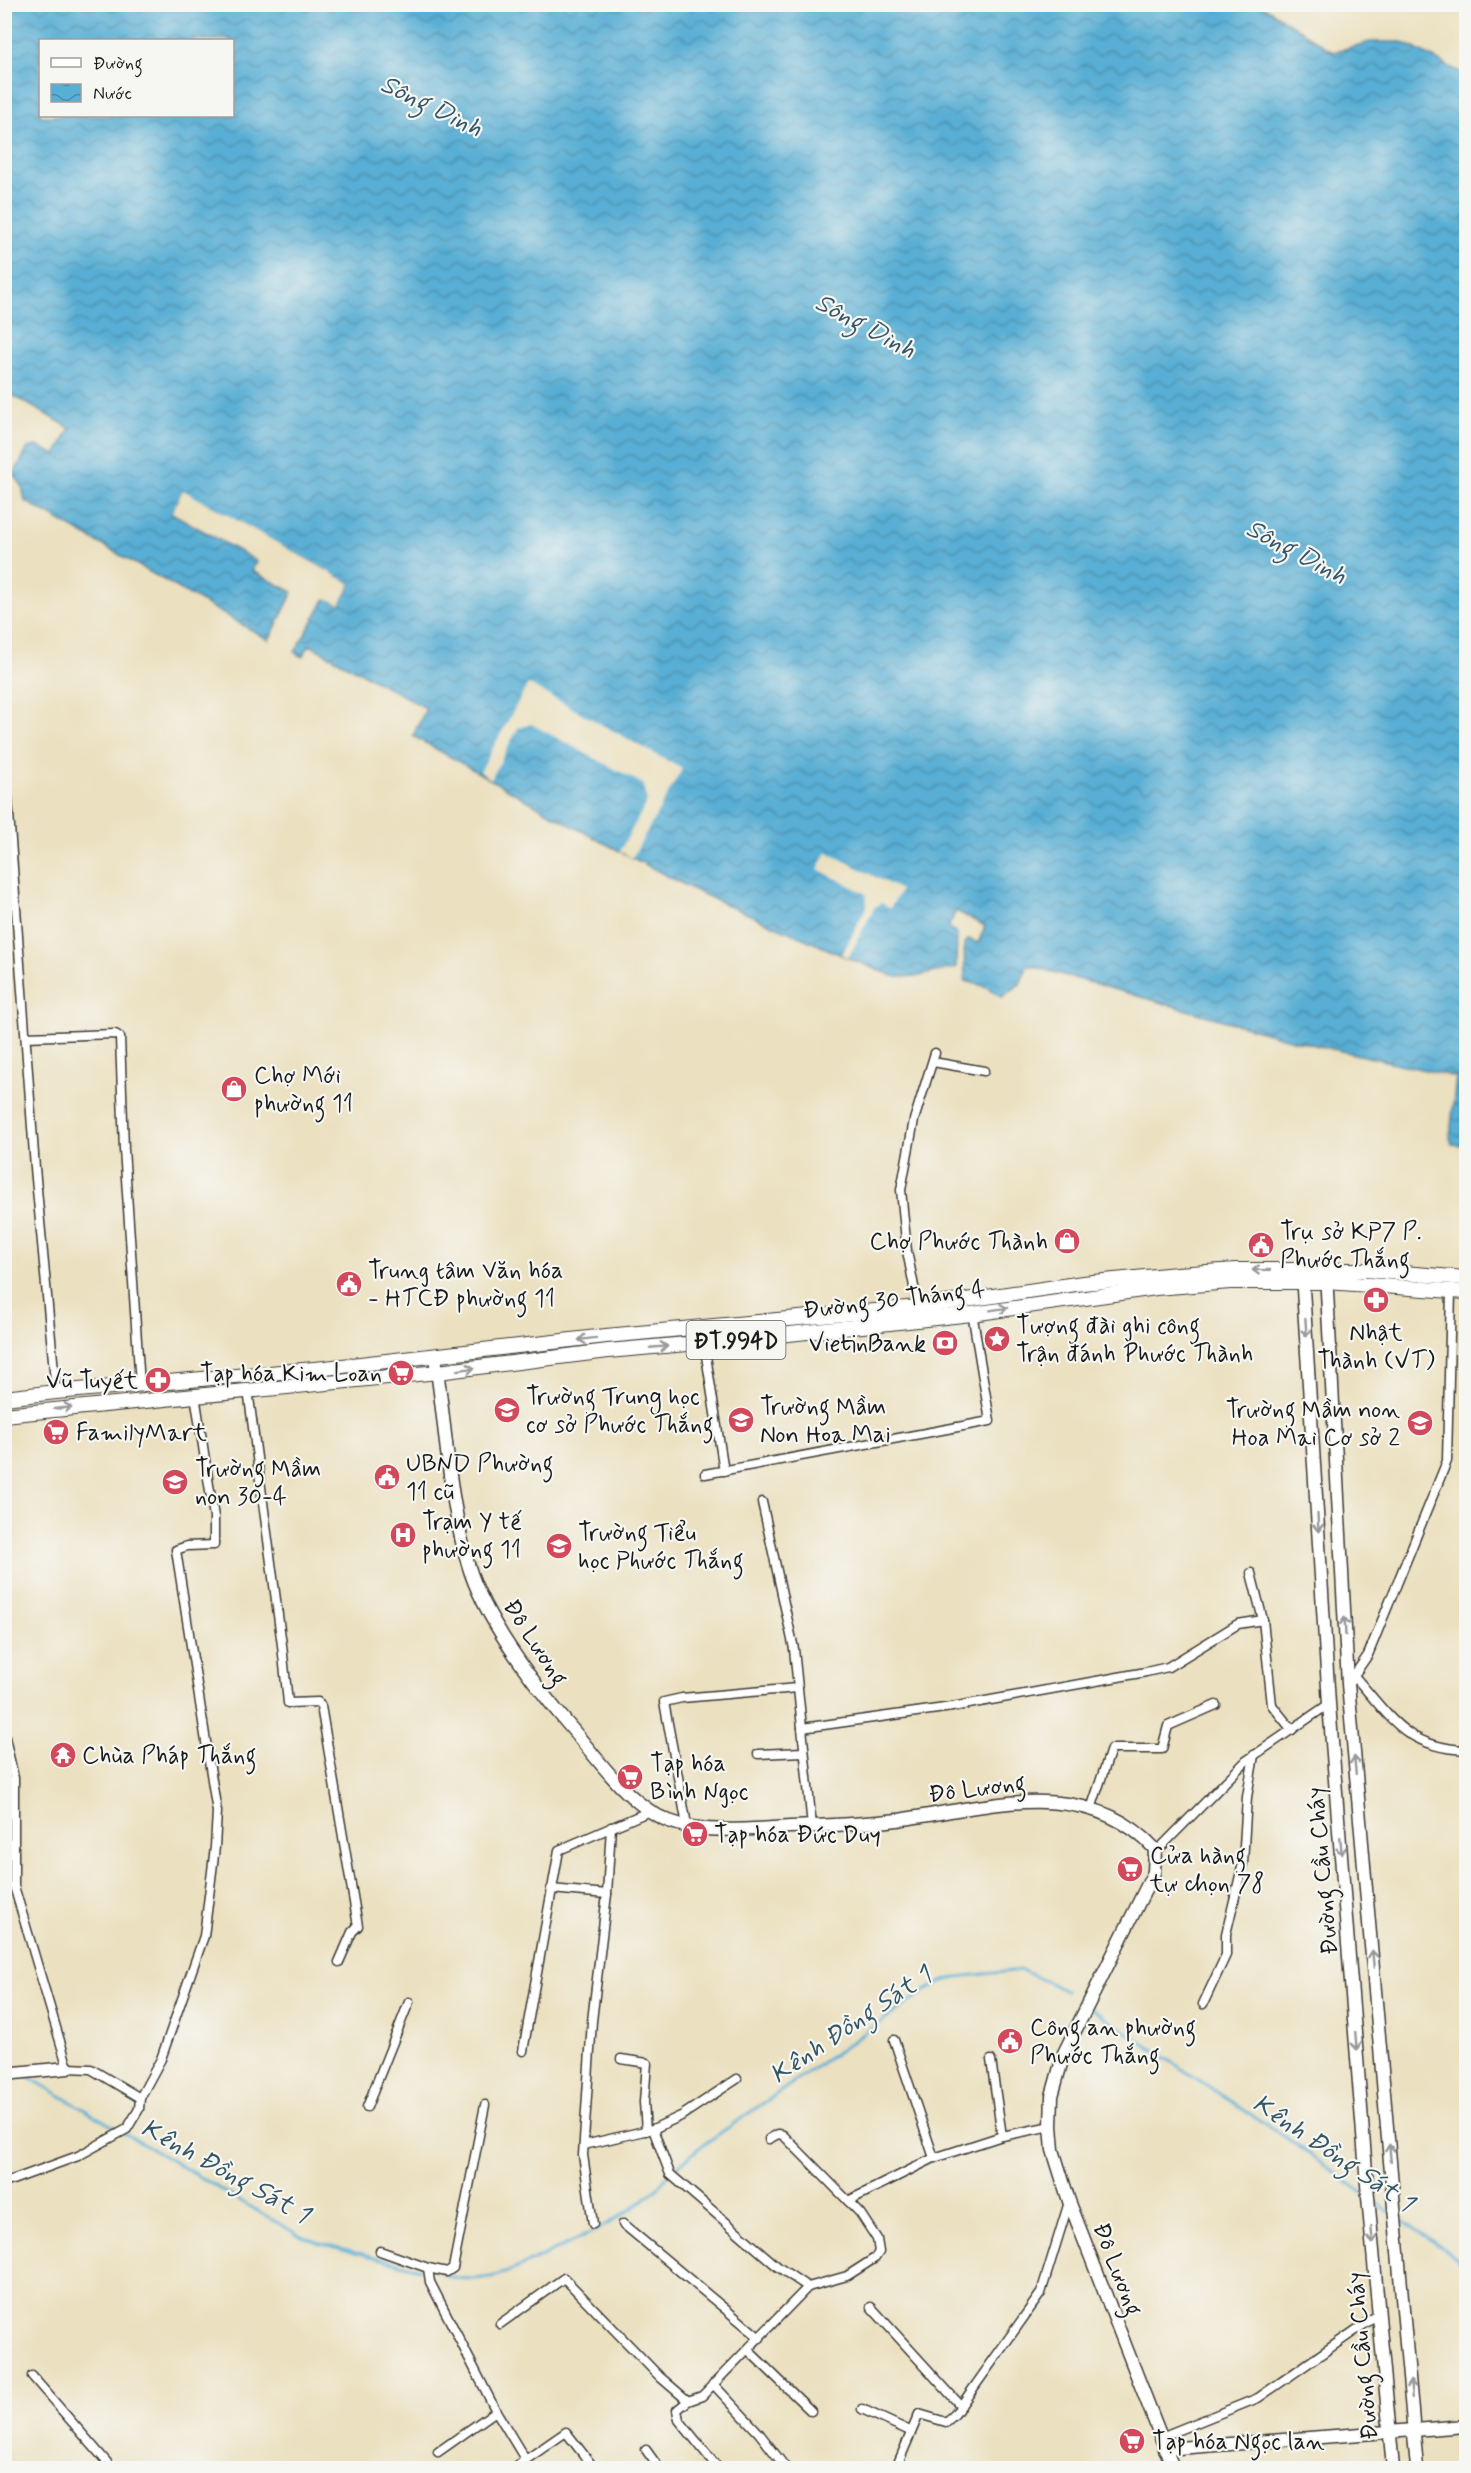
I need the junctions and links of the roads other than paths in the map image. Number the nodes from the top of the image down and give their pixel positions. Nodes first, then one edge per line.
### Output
1 (5, 748) edge
2 (26, 1037) junction
3 (935, 1053) dead end
4 (933, 1062) junction
5 (984, 1071) dead end
6 (1302, 1276) junction
7 (1326, 1276) junction
8 (1467, 1278) edge
9 (1398, 1280) junction
10 (1450, 1291) junction
11 (1467, 1292) edge
12 (971, 1307) junction
13 (920, 1313) junction
14 (743, 1323) junction
15 (743, 1340) junction
16 (704, 1343) junction
17 (435, 1357) junction
18 (438, 1372) junction
19 (140, 1385) junction
20 (248, 1390) junction
21 (56, 1392) junction
22 (195, 1395) junction
23 (4, 1398) edge
24 (4, 1415) edge
25 (724, 1470) junction
26 (705, 1474) dead end
27 (762, 1502) dead end
28 (1251, 1573) dead end
29 (1263, 1620) junction
30 (1352, 1681) junction
31 (797, 1688) junction
32 (1329, 1704) junction
33 (1216, 1705) dead end
34 (802, 1728) junction
35 (1292, 1730) junction
36 (4, 1732) edge
37 (1467, 1750) edge
38 (804, 1752) junction
39 (758, 1754) dead end
40 (1254, 1755) junction
41 (1091, 1809) junction
42 (650, 1810) junction
43 (1359, 1810) junction
44 (1338, 1811) junction
45 (687, 1825) junction
46 (812, 1826) junction
47 (611, 1827) junction
48 (1155, 1853) junction
49 (551, 1889) junction
50 (607, 1894) junction
51 (339, 1962) dead end
52 (410, 2002) dead end
53 (1203, 2004) dead end
54 (894, 2040) dead end
55 (523, 2051) dead end
56 (621, 2059) dead end
57 (991, 2060) dead end
58 (68, 2068) junction
59 (4, 2074) edge
60 (737, 2079) dead end
61 (140, 2098) junction
62 (485, 2105) dead end
63 (367, 2107) dead end
64 (1051, 2126) junction
65 (650, 2130) junction
66 (1002, 2136) junction
67 (769, 2139) dead end
68 (584, 2145) junction
69 (934, 2158) junction
70 (4, 2183) edge
71 (848, 2201) junction
72 (1069, 2201) junction
73 (593, 2224) dead end
74 (623, 2224) dead end
75 (380, 2251) dead end
76 (428, 2269) junction
77 (808, 2287) junction
78 (871, 2307) dead end
79 (1379, 2314) junction
80 (500, 2324) dead end
81 (760, 2338) junction
82 (748, 2350) junction
83 (32, 2376) dead end
84 (713, 2384) junction
85 (688, 2401) junction
86 (961, 2406) junction
87 (862, 2409) dead end
88 (496, 2411) junction
89 (811, 2411) dead end
90 (1467, 2426) edge
91 (1414, 2430) junction
92 (910, 2431) junction
93 (1389, 2432) junction
94 (1163, 2443) junction
95 (646, 2450) dead end
96 (438, 2452) dead end
97 (525, 2459) junction
98 (112, 2469) edge
99 (514, 2469) edge
100 (594, 2469) edge
101 (659, 2469) edge
102 (718, 2469) edge
103 (786, 2469) edge
104 (896, 2469) edge
105 (1173, 2469) edge
106 (1393, 2469) edge
107 (1417, 2469) edge

1 - 2 street
2 - 19 street
2 - 21 street
3 - 4 street
4 - 5 street
4 - 13 street
6 - 7 main road, Đường 30 Tháng 4 / ĐT.994D
6 - 12 main road, Đường 30 Tháng 4 / ĐT.994D
6 -> 32 main road, Đường Cầu Cháy
7 - 9 main road, Đường 30 Tháng 4 / ĐT.994D
30 -> 7 main road, Đường Cầu Cháy
8 - 9 main road, Đường 30 Tháng 4 / ĐT.994D
9 - 10 main road, Đường 30 Tháng 4 / ĐT.994D
10 - 11 main road, Đường 30 Tháng 4 / ĐT.994D
10 - 30 street
12 - 13 main road, Đường 30 Tháng 4 / ĐT.994D
12 - 25 street
13 - 14 main road, Đường 30 Tháng 4 / ĐT.994D
13 - 15 main road, Đường 30 Tháng 4 / ĐT.994D
14 - 15 main road
14 -> 17 main road, Đường 30 Tháng 4 / ĐT.994D
15 - 16 main road, Đường 30 Tháng 4 / ĐT.994D
18 -> 16 main road, Đường 30 Tháng 4 / ĐT.994D
16 - 25 street
17 - 18 main road, Đô Lương
17 - 19 main road, Đường 30 Tháng 4 / ĐT.994D
18 - 20 main road, Đường 30 Tháng 4 / ĐT.994D
18 - 42 main road, Đô Lương
19 - 21 main road, Đường 30 Tháng 4 / ĐT.994D
20 - 22 main road, Đường 30 Tháng 4 / ĐT.994D
20 - 51 street
21 - 23 main road, Đường 30 Tháng 4 / ĐT.994D
24 -> 22 main road, Đường 30 Tháng 4 / ĐT.994D
22 - 61 street
25 - 26 street
27 - 31 street
28 - 29 street
29 - 34 street
29 - 35 street
30 - 37 street
43 -> 30 main road, Đường Cầu Cháy
31 - 34 street
31 - 45 street
32 - 35 street
32 - 44 main road, Đường Cầu Cháy
33 - 41 street
34 - 38 street
35 - 40 street
36 - 58 street
38 - 39 street
38 - 46 street
40 - 48 street
40 - 53 street
41 - 46 main road, Đô Lương
41 - 48 main road, Đô Lương
42 - 45 main road, Đô Lương
42 - 47 street
43 - 44 main road
91 -> 43 main road, Đường Cầu Cháy
44 -> 79 main road, Đường Cầu Cháy
45 - 46 main road, Đô Lương
47 - 49 street
47 - 50 street
48 - 64 main road, Đô Lương
49 - 50 street
49 - 55 street
50 - 68 street
52 - 63 street
54 - 69 street
56 - 65 street
57 - 66 street
58 - 59 main road
58 - 61 street
60 - 65 street
61 - 70 street
62 - 76 street
64 - 66 street
64 - 72 main road, Đô Lương
65 - 68 street
65 - 77 street
66 - 69 street
67 - 71 street
68 - 73 street
69 - 71 street
71 - 77 street
72 - 86 street
72 - 94 main road, Đô Lương
74 - 81 street
75 - 76 street
76 - 88 street
77 - 81 street
78 - 86 street
79 - 93 main road, Đường Cầu Cháy
79 - 94 street
80 - 85 street
81 - 82 street
82 - 84 street
82 - 89 street
83 - 98 street
84 - 85 street
84 - 103 street
85 - 102 street
86 - 92 street
87 - 92 street
88 - 96 street
88 - 97 street
90 - 91 main road
91 - 93 main road
91 - 107 main road, Đường Cầu Cháy
92 - 104 street
93 - 94 main road
93 - 106 main road, Đường Cầu Cháy
94 - 105 main road, Đô Lương
95 - 101 street
97 - 99 street
97 - 100 street

